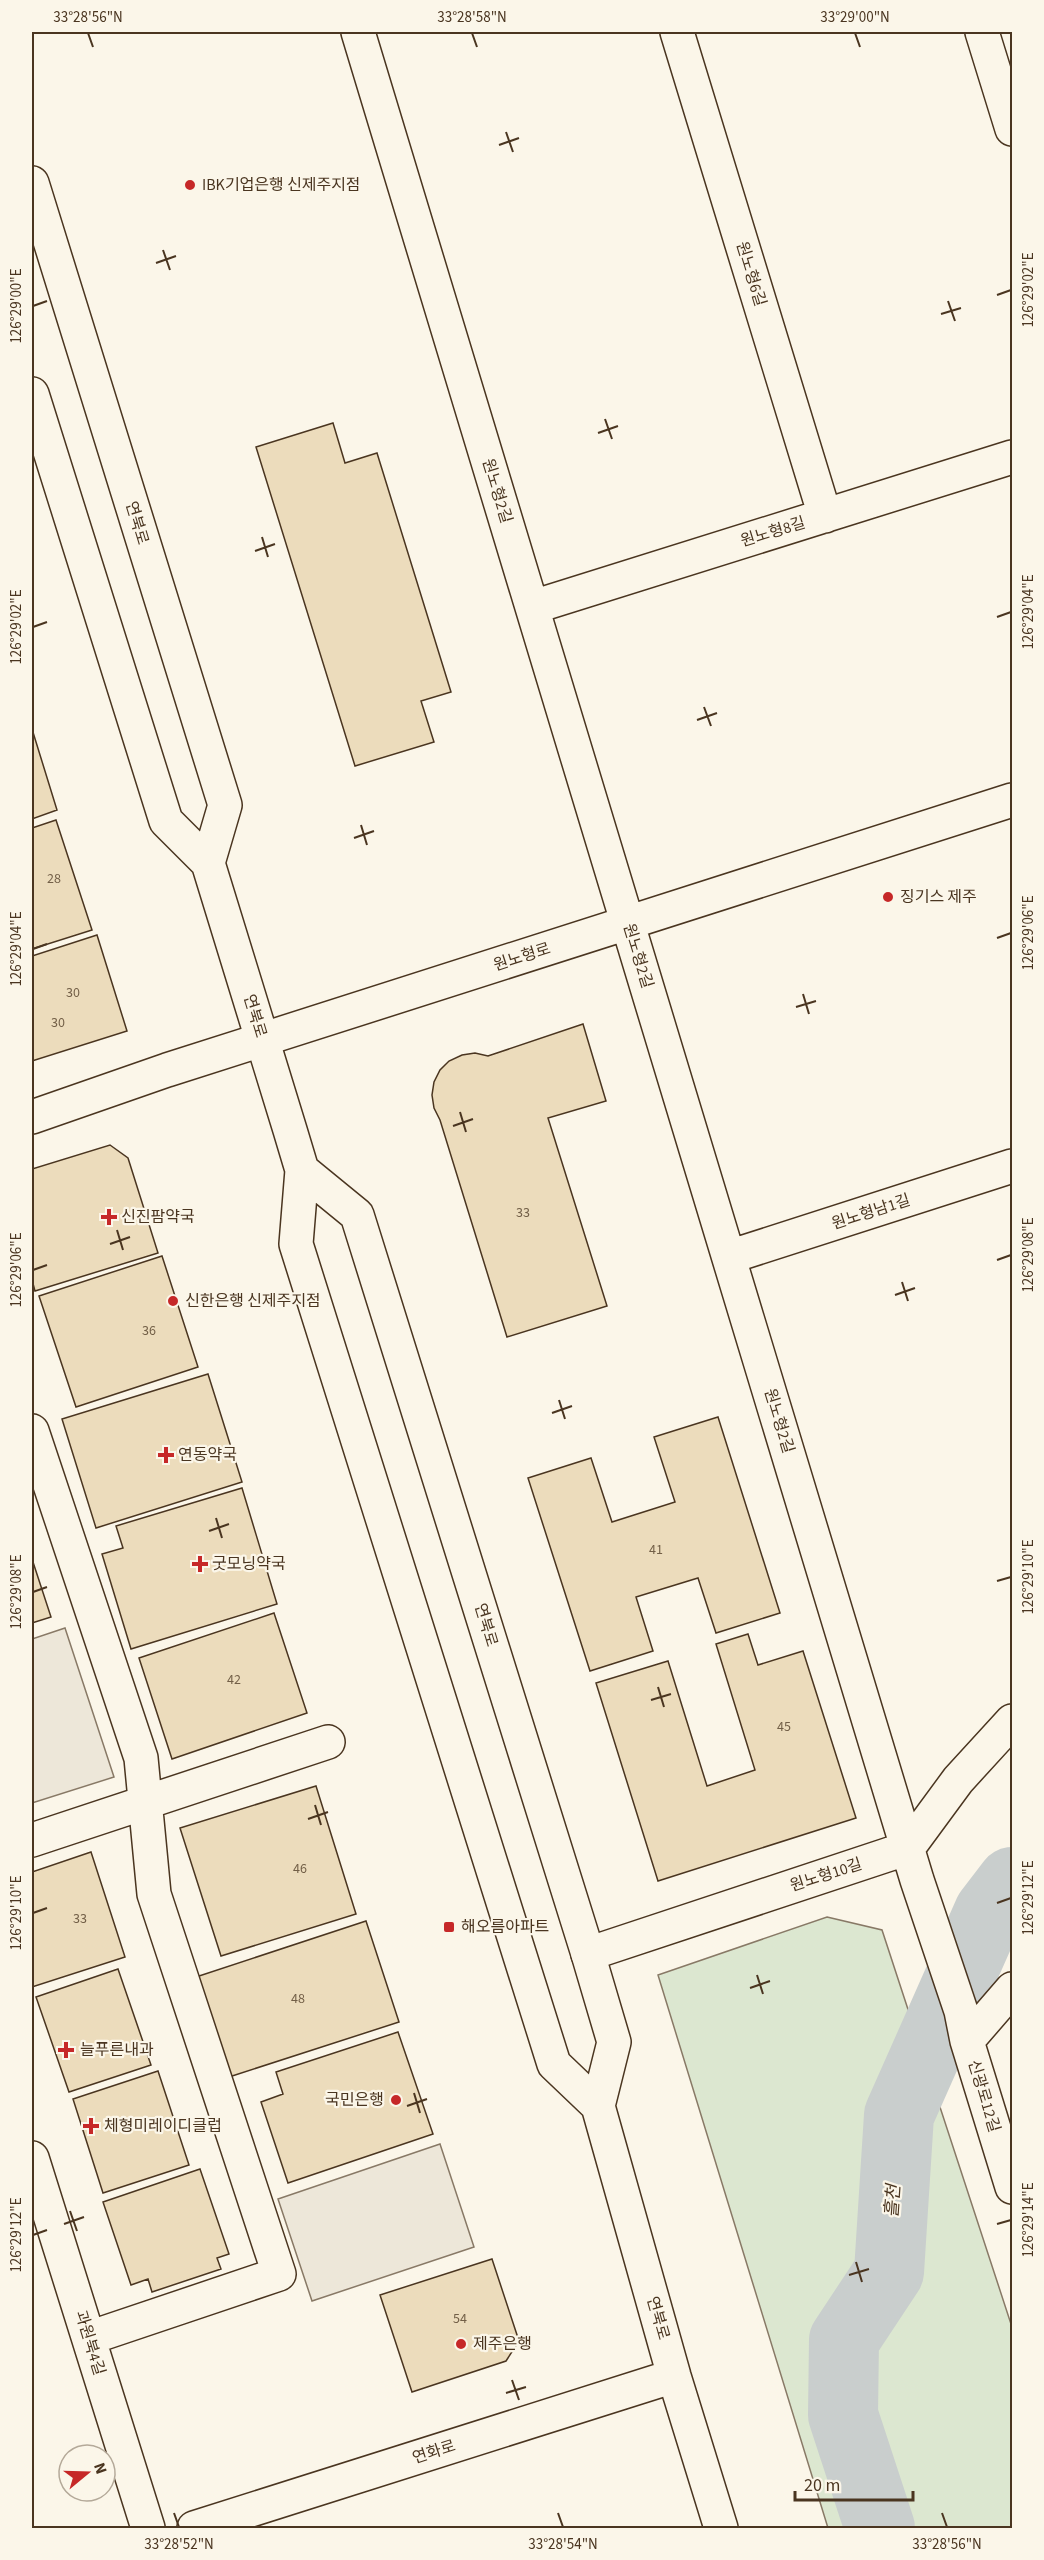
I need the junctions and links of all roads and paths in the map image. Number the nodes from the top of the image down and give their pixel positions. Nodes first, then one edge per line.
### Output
1 (358, 32) edge
2 (677, 32) edge
3 (982, 32) edge
4 (1012, 129) edge
5 (32, 183) edge
6 (32, 394) edge
7 (1012, 457) edge
8 (825, 516) junction
9 (533, 607) junction
10 (1012, 800) edge
11 (208, 863) junction
12 (628, 924) junction
13 (262, 1040) junction
14 (32, 1117) edge
15 (1012, 1166) edge
16 (302, 1170) junction
17 (729, 1257) junction
18 (32, 1431) edge
19 (1012, 1720) edge
20 (328, 1742) dead end
21 (145, 1802) junction
22 (32, 1840) edge
23 (908, 1848) junction
24 (917, 1880) joint
25 (588, 1953) junction
26 (1012, 1989) edge
27 (964, 2026) junction
28 (598, 2106) junction
29 (32, 2158) edge
30 (1012, 2187) edge
31 (89, 2338) junction
32 (674, 2376) junction
33 (148, 2529) edge
34 (194, 2529) edge
35 (720, 2529) edge

1 - 9 street, 원노형2길
2 - 8 street, 원노형6길
3 - 4 street
5 - 11 street, 연북로
6 - 11 street, 연북로
7 - 8 street, 원노형8길
8 - 9 street, 원노형8길
9 - 12 street, 원노형2길
10 - 12 street, 원노형로
11 - 13 street, 연북로
12 - 13 street, 원노형로
12 - 17 street, 원노형2길
13 - 14 street, 원노형로
13 - 16 street, 연북로
15 - 17 street, 원노형남1길
16 - 25 street, 연북로
16 - 28 street, 연북로
17 - 23 street, 원노형2길
18 - 21 street
19 - 23 street
20 - 21 street
21 - 22 street
21 - 31 street
23 - 24 street, 원노형2길
23 - 25 street, 원노형10길
24 - 27 street, 신광로12길
25 - 28 street, 연북로
26 - 27 street
27 - 30 street, 신광로12길
28 - 32 street, 연북로
29 - 31 street, 과원북4길
31 - 33 street, 과원북4길
32 - 34 street, 연화로
32 - 35 street, 연북로

